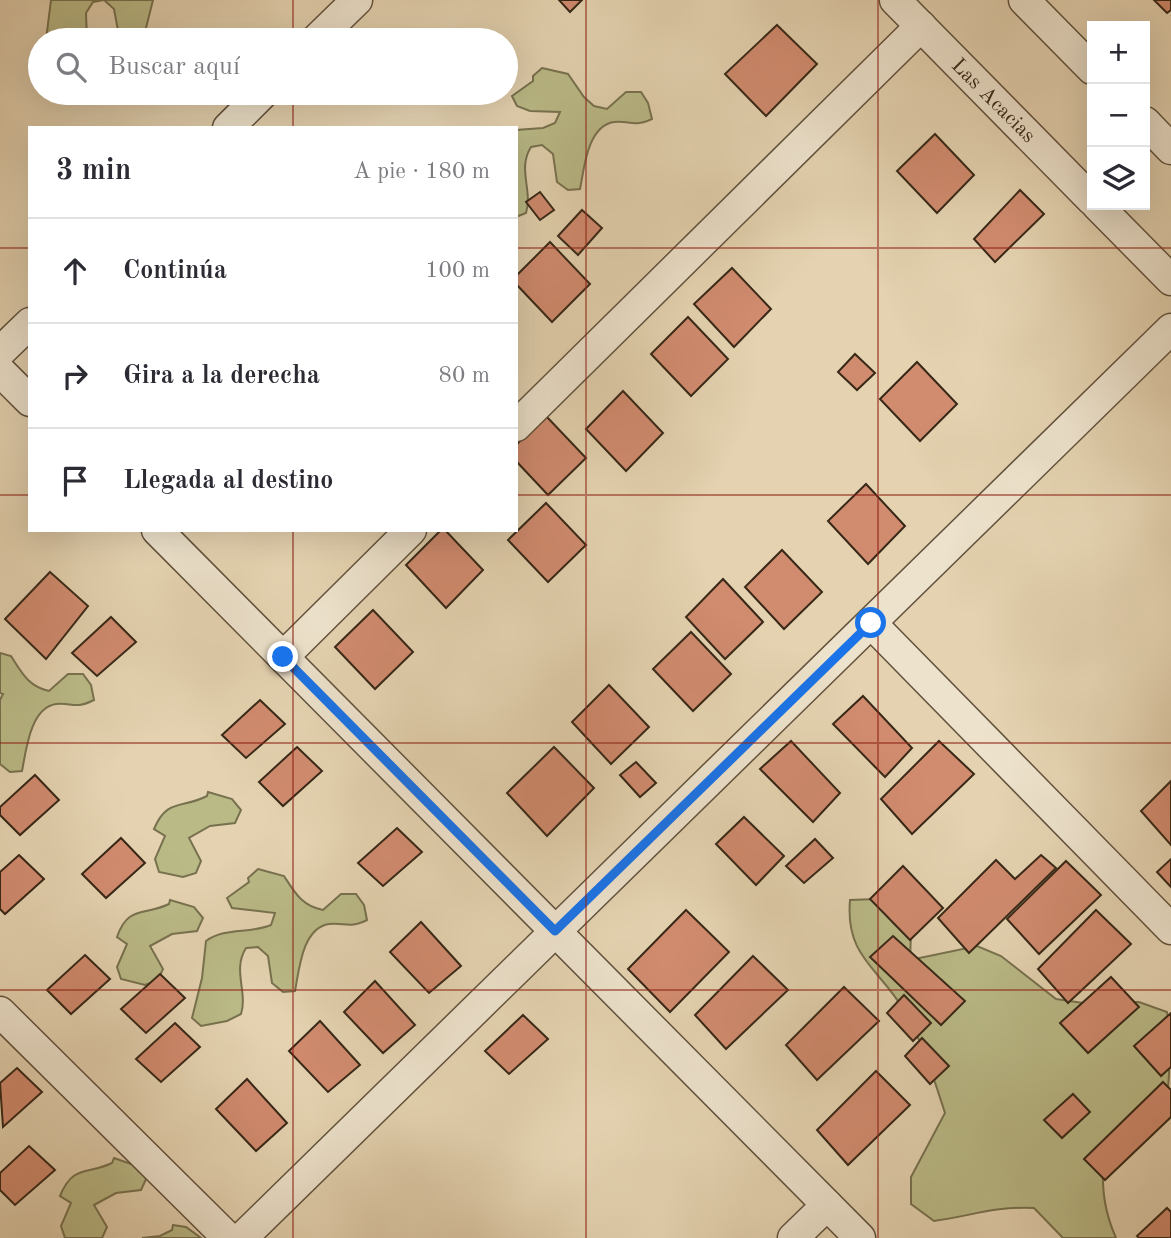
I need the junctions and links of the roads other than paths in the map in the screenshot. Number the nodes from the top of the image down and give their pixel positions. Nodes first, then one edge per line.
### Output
1 (357, 0) edge
2 (895, 0) edge
3 (1024, 0) edge
4 (921, 26) junction
5 (328, 28) edge
6 (1087, 64) edge
7 (251, 105) edge
8 (230, 126) edge
9 (1150, 127) edge
10 (1171, 149) edge
11 (1087, 195) edge
12 (1102, 210) edge
13 (1171, 280) edge
14 (28, 325) edge
15 (1171, 330) edge
16 (0, 352) edge
17 (0, 371) edge
18 (28, 399) edge
19 (518, 424) edge
20 (160, 532) edge
21 (409, 532) edge
22 (871, 623) junction
23 (283, 657) junction
24 (1171, 929) edge
25 (555, 931) junction
26 (0, 1012) edge
27 (827, 1205) junction
28 (228, 1238) edge
29 (242, 1238) edge
30 (793, 1238) edge
31 (860, 1238) edge

1 - 5 street
2 - 4 street, Las Acacias
3 - 6 street
4 - 11 street, Las Acacias
4 - 19 street
7 - 8 street
9 - 10 street
12 - 13 street
14 - 16 street
15 - 22 street
17 - 18 street
20 - 23 street
21 - 23 street
22 - 24 street
22 - 25 street
23 - 25 street
25 - 27 street
25 - 29 street
26 - 28 street
27 - 30 street
27 - 31 street

